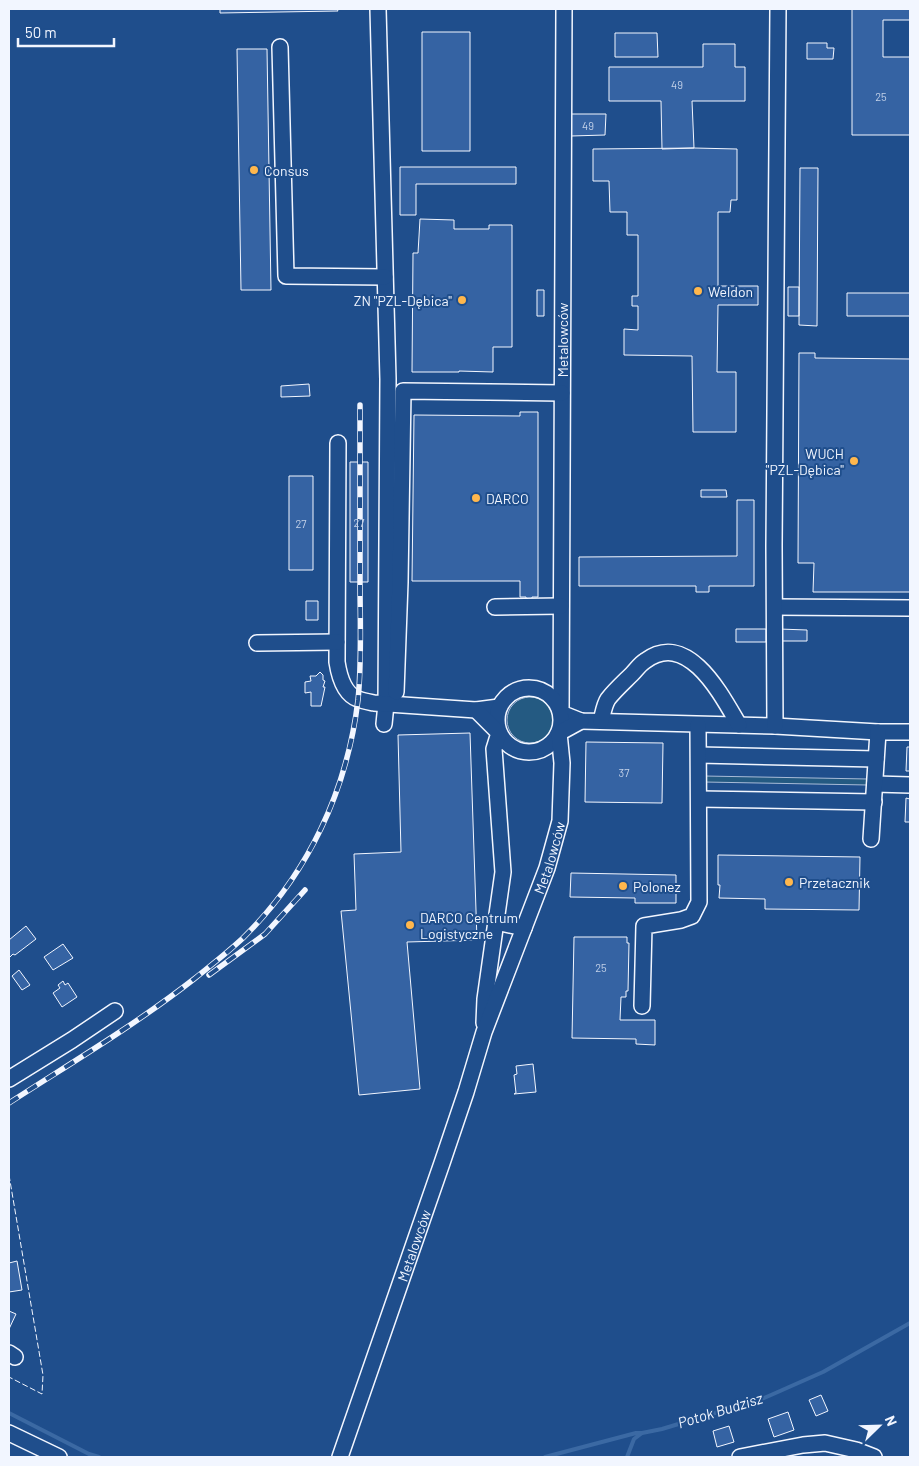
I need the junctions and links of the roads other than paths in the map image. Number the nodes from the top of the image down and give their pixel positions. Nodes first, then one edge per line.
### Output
1 (378, 9) edge
2 (564, 9) edge
3 (778, 9) edge
4 (280, 47) dead end
5 (385, 277) junction
6 (562, 393) junction
7 (338, 443) dead end
8 (495, 606) dead end
9 (561, 606) junction
10 (775, 607) junction
11 (910, 608) edge
12 (337, 642) junction
13 (257, 643) dead end
14 (560, 671) junction
15 (539, 689) junction
16 (391, 704) junction
17 (499, 707) junction
18 (476, 710) junction
19 (561, 713) junction
20 (581, 721) junction
21 (601, 721) junction
22 (384, 724) dead end
23 (698, 725) junction
24 (739, 725) junction
25 (775, 726) junction
26 (878, 732) junction
27 (910, 732) edge
28 (499, 733) junction
29 (559, 733) junction
30 (698, 755) junction
31 (876, 759) junction
32 (875, 784) junction
33 (910, 785) edge
34 (699, 799) junction
35 (874, 802) junction
36 (871, 839) dead end
37 (496, 922) junction
38 (524, 928) junction
39 (642, 1006) dead end
40 (115, 1011) dead end
41 (484, 1032) junction
42 (9, 1079) edge
43 (9, 1433) edge
44 (59, 1457) edge
45 (340, 1457) edge
46 (740, 1457) edge
47 (874, 1457) edge

1 - 5 street
2 - 6 street, Metalowców
3 - 10 street
4 - 5 street
5 - 16 street
6 - 9 street, Metalowców
6 - 16 street
7 - 12 street
8 - 9 street
9 - 14 street, Metalowców
10 - 11 street
10 - 25 street
12 - 13 street
12 - 16 street
14 - 15 street
14 - 19 street, Metalowców
15 - 17 street
15 - 19 street
16 - 18 street
16 - 22 street
17 - 18 street
17 - 28 street, Metalowców
18 - 28 street
19 - 20 street
19 - 29 street, Metalowców
20 - 21 street
20 - 29 street
21 - 23 street
21 - 24 street
23 - 24 street
23 - 30 street
24 - 25 street
25 - 26 street
26 - 27 street
26 - 31 street
28 - 29 street
28 - 37 street, Metalowców
29 - 38 street, Metalowców
30 - 31 street
30 - 34 street
31 - 32 street
32 - 33 street
32 - 35 street
34 - 35 street
34 - 39 street
35 - 36 street
37 - 38 street
37 - 41 street, Metalowców
38 - 41 street, Metalowców
40 - 42 street
41 - 45 street, Metalowców
43 - 44 street
46 - 47 street

